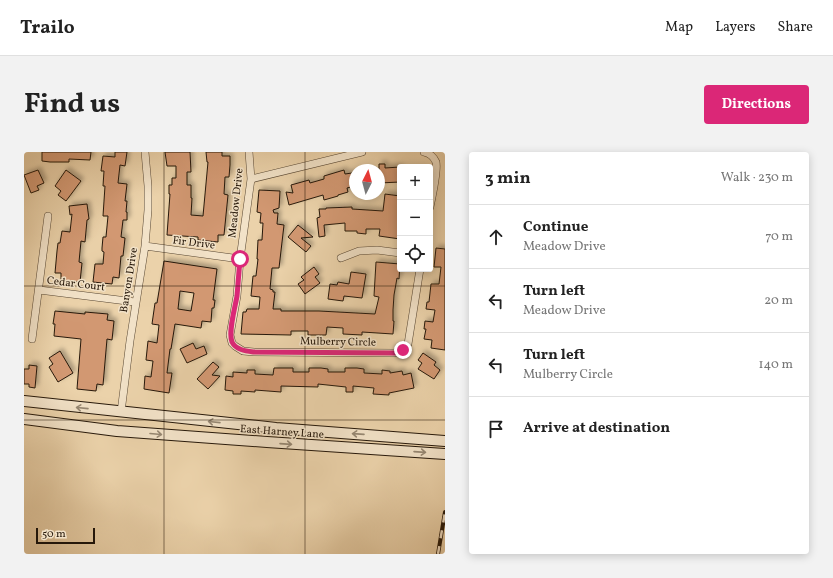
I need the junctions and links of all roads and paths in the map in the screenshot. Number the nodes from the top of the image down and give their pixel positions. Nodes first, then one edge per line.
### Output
1 (144, 152) edge
2 (250, 152) edge
3 (362, 152) edge
4 (424, 152) edge
5 (251, 179) junction
6 (431, 200) edge
7 (48, 216) dead end
8 (144, 246) junction
9 (397, 253) edge
10 (341, 258) dead end
11 (240, 259) junction
12 (420, 272) edge
13 (39, 290) junction
14 (136, 302) junction
15 (32, 339) dead end
16 (238, 348) joint
17 (24, 402) edge
18 (121, 412) junction
19 (24, 419) edge
20 (445, 441) edge
21 (445, 454) edge

1 - 8 street, Banyon Drive
2 - 5 street, Meadow Drive
3 - 5 street
4 - 6 street
5 - 11 street, Meadow Drive
7 - 13 street, Cedar Court
8 - 11 street, Fir Drive
8 - 14 street, Banyon Drive
9 - 10 street
11 - 16 street, Meadow Drive
12 - 16 street, Mulberry Circle
13 - 14 street, Cedar Court
13 - 15 street, Cedar Court
14 - 18 street, Banyon Drive
18 -> 17 main road, East Harney Lane
20 -> 18 main road, East Harney Lane
19 -> 21 main road, East Harney Lane

